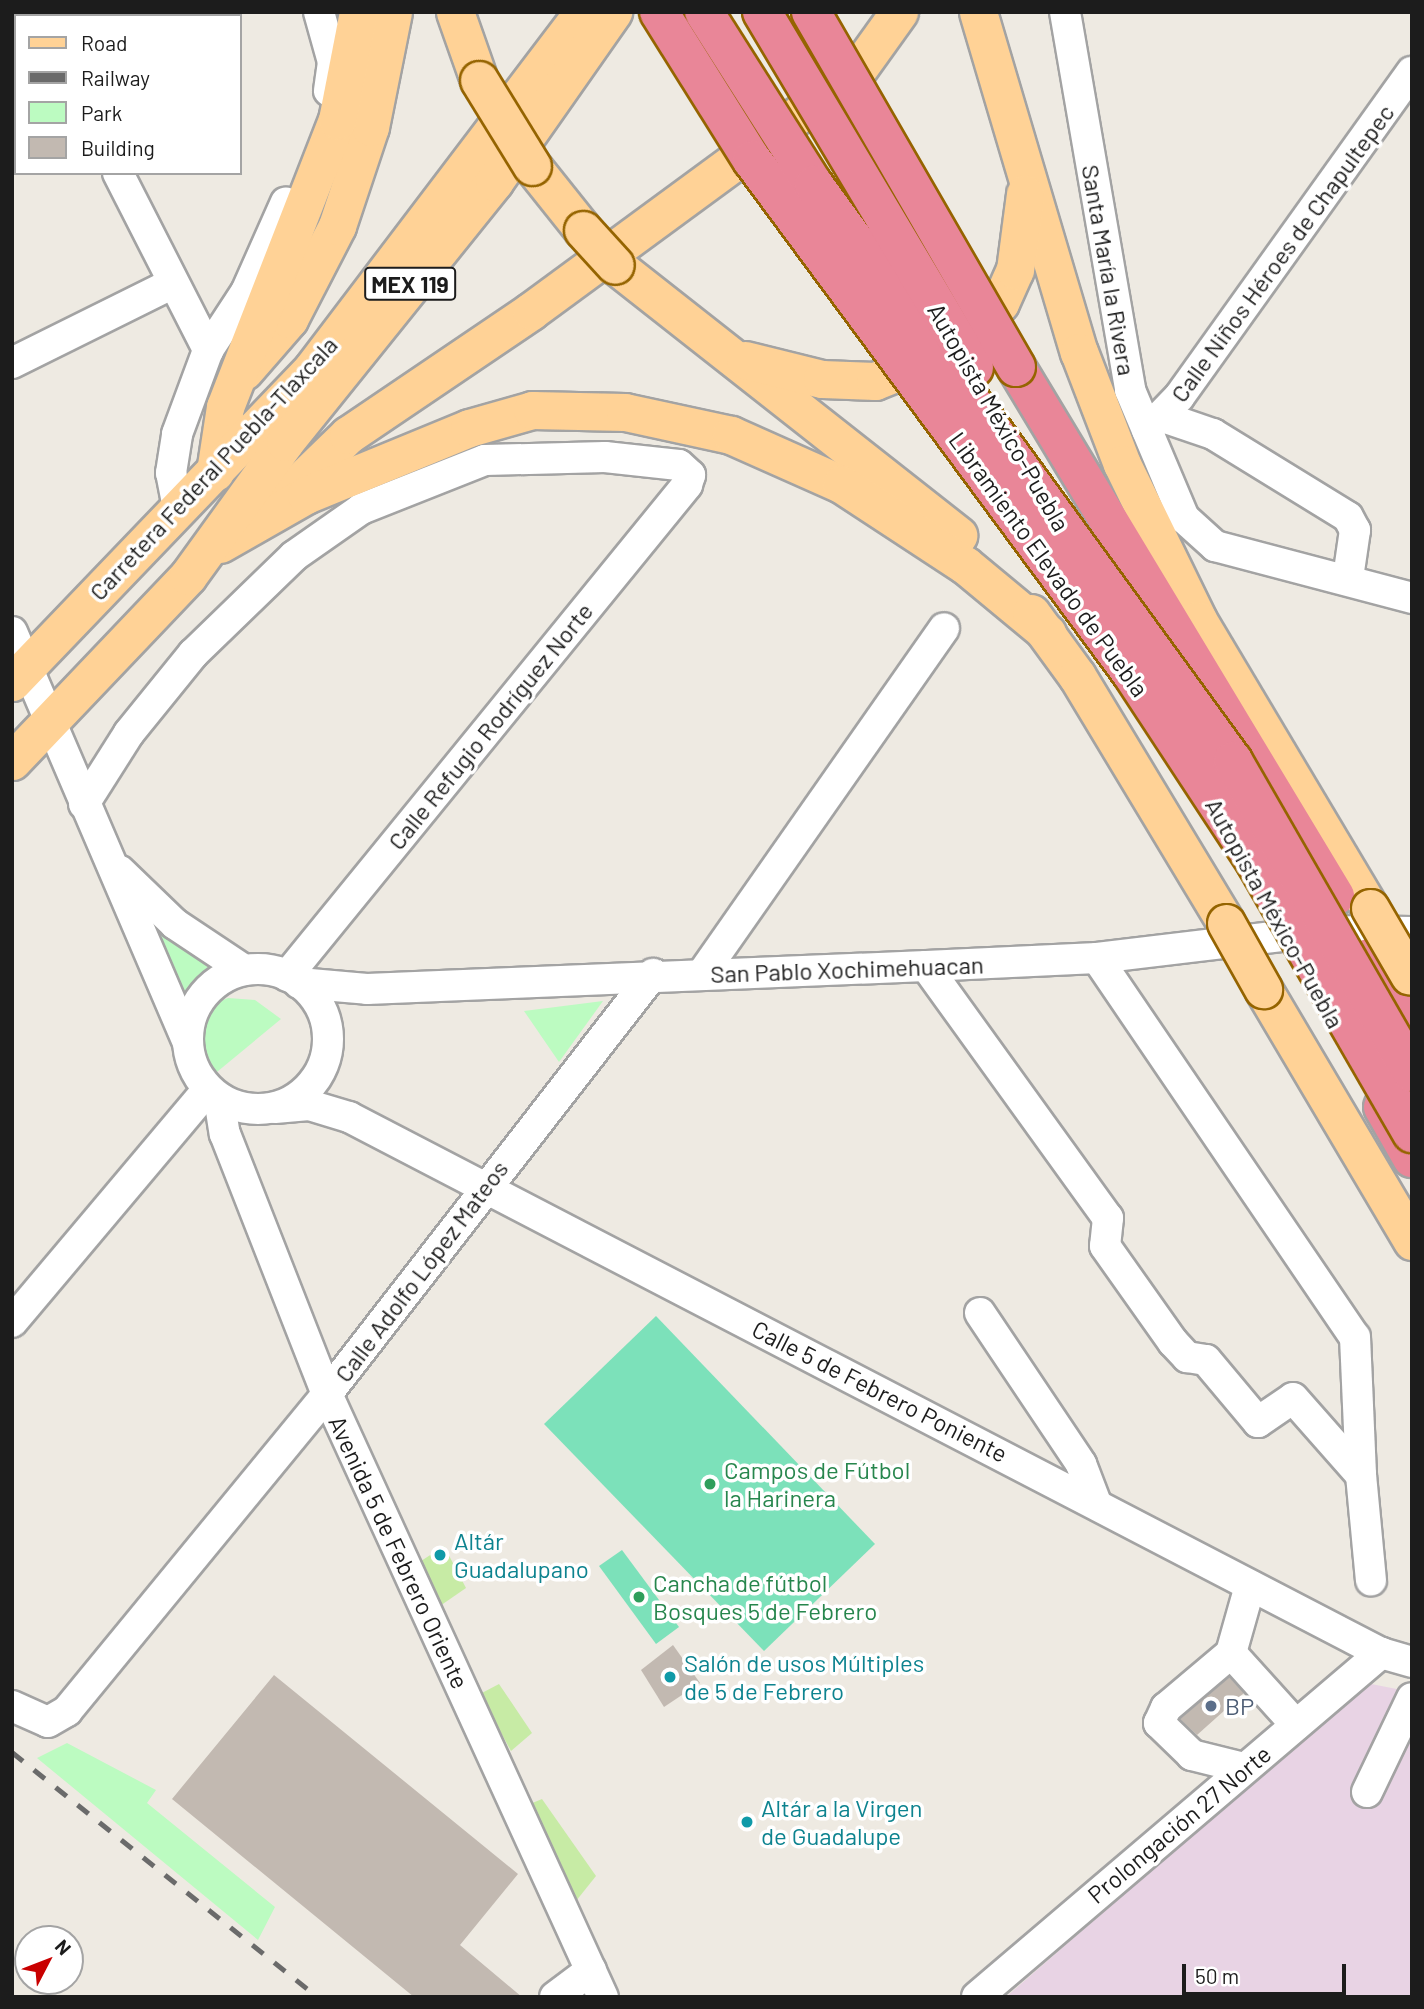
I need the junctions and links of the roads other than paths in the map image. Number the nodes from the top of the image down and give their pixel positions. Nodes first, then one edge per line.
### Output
1 (319, 12) edge
2 (358, 12) edge
3 (393, 12) edge
4 (455, 12) edge
5 (583, 12) edge
6 (613, 12) edge
7 (659, 12) edge
8 (704, 12) edge
9 (762, 12) edge
10 (811, 12) edge
11 (899, 12) edge
12 (978, 12) edge
13 (1065, 12) edge
14 (1412, 72) edge
15 (1025, 169) junction
16 (119, 175) edge
17 (173, 283) junction
18 (705, 341) junction
19 (208, 350) junction
20 (12, 363) edge
21 (241, 374) junction
22 (1114, 397) junction
23 (1155, 424) junction
24 (215, 472) junction
25 (178, 508) junction
26 (268, 514) junction
27 (204, 553) junction
28 (1348, 578) junction
29 (1412, 598) edge
30 (944, 628) dead end
31 (12, 632) edge
32 (1046, 633) junction
33 (19, 674) edge
34 (51, 719) junction
35 (12, 761) edge
36 (85, 804) junction
37 (106, 856) junction
38 (1330, 914) junction
39 (1412, 932) edge
40 (1097, 958) junction
41 (926, 966) junction
42 (244, 970) junction
43 (653, 974) junction
44 (702, 974) junction
45 (1411, 977) edge
46 (293, 979) junction
47 (367, 989) junction
48 (327, 1026) junction
49 (1412, 1033) edge
50 (187, 1041) junction
51 (325, 1060) junction
52 (1412, 1072) edge
53 (214, 1094) junction
54 (275, 1108) junction
55 (349, 1117) junction
56 (1412, 1133) edge
57 (1412, 1158) edge
58 (484, 1187) junction
59 (1412, 1241) edge
60 (980, 1313) dead end
61 (12, 1322) edge
62 (327, 1394) junction
63 (1361, 1475) junction
64 (1095, 1501) junction
65 (1371, 1581) dead end
66 (1250, 1586) junction
67 (1231, 1653) junction
68 (1381, 1653) junction
69 (1412, 1662) edge
70 (1412, 1698) edge
71 (12, 1706) edge
72 (1296, 1725) junction
73 (1244, 1768) junction
74 (1367, 1792) dead end
75 (597, 1984) edge
76 (555, 1997) edge
77 (977, 1997) edge

1 - 19 street
2 - 21 main road
3 - 21 main road
4 - 18 main road, bridge
5 - 24 main road, Carretera Federal Puebla-Tlaxcala / MEX 119
6 - 27 main road, Carretera Federal Puebla-Tlaxcala / MEX 119
7 - 56 highway, Libramiento Elevado de Puebla, bridge
8 - 52 highway, Libramiento Elevado de Puebla, bridge
9 - 57 highway, Autopista México-Puebla, bridge
10 - 38 highway, Autopista México-Puebla, bridge
11 - 26 main road
12 - 15 main road
13 - 22 street, Santa María la Rivera
14 - 23 street, Calle Niños Héroes de Chapultepec
15 - 18 main road
15 - 22 main road
16 - 17 street
17 - 19 street
17 - 20 street
18 - 32 main road
19 - 25 street
21 - 24 main road
22 - 23 street, Santa María la Rivera
22 - 45 main road, bridge
23 - 28 street, Santa María la Rivera
23 - 28 street
24 - 25 main road, Carretera Federal Puebla-Tlaxcala
25 - 33 main road, Carretera Federal Puebla-Tlaxcala
26 - 27 main road
26 - 32 main road
27 - 34 main road, Carretera Federal Puebla-Tlaxcala
28 - 29 street
30 - 44 street
31 - 33 street
32 - 59 main road, bridge
33 - 34 street
34 - 35 main road, Carretera Federal Puebla-Tlaxcala
34 - 36 street
36 - 37 street
36 - 46 street, Calle Refugio Rodríguez Norte
37 - 42 street
37 - 50 street
38 - 39 street, San Pablo Xochimehuacan
38 - 40 street, San Pablo Xochimehuacan
38 - 49 highway, Autopista México-Puebla
40 - 41 street, San Pablo Xochimehuacan
40 - 63 street
41 - 44 street, San Pablo Xochimehuacan
41 - 63 street
42 - 46 street
42 - 50 street
43 - 44 street, San Pablo Xochimehuacan
43 - 47 street, San Pablo Xochimehuacan
43 - 58 street, Calle Adolfo López Mateos
46 - 47 street, San Pablo Xochimehuacan
46 - 48 street
47 - 48 street
48 - 51 street
50 - 53 street
51 - 54 street
51 - 55 street
53 - 54 street
53 - 61 street
53 - 62 street, Avenida 5 de Febrero Oriente
54 - 55 street, Calle 5 de Febrero Poniente
55 - 58 street, Calle 5 de Febrero Poniente
58 - 62 street, Calle Adolfo López Mateos
58 - 64 street, Calle 5 de Febrero Poniente
60 - 64 street
62 - 71 street, Calle Adolfo López Mateos
62 - 75 street, Avenida 5 de Febrero Oriente
63 - 65 street
64 - 66 street, Calle 5 de Febrero Poniente
66 - 67 street
66 - 68 street, Calle 5 de Febrero Poniente
67 - 72 street
67 - 73 street
68 - 69 street, Calle 5 de Febrero Poniente
68 - 72 street, Prolongación 27 Norte
70 - 74 street
72 - 73 street, Prolongación 27 Norte
73 - 77 street, Prolongación 27 Norte
75 - 76 street

